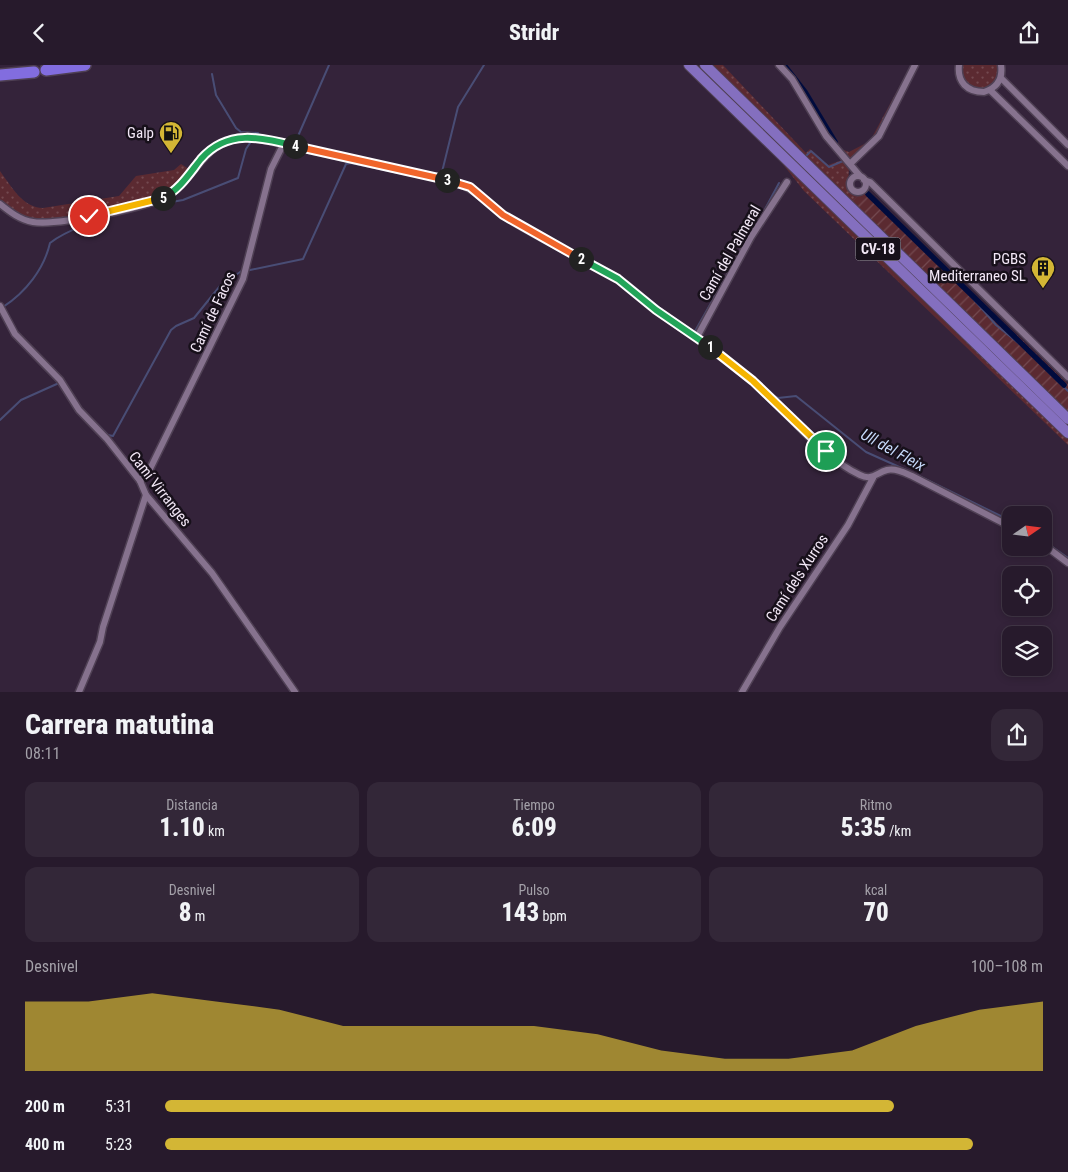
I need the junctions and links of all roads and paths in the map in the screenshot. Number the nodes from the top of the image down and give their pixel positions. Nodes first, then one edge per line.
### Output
1 (85, 65) edge
2 (689, 65) edge
3 (705, 65) edge
4 (779, 65) edge
5 (915, 65) edge
6 (959, 65) edge
7 (1001, 65) edge
8 (0, 75) edge
9 (1001, 78) junction
10 (990, 90) junction
11 (284, 143) junction
12 (1068, 145) edge
13 (851, 163) junction
14 (1068, 166) edge
15 (862, 178) junction
16 (851, 179) junction
17 (787, 182) dead end
18 (864, 189) junction
19 (881, 193) junction
20 (0, 204) edge
21 (0, 307) edge
22 (697, 337) junction
23 (1068, 377) edge
24 (1068, 419) edge
25 (1068, 433) edge
26 (873, 478) junction
27 (140, 481) junction
28 (146, 495) junction
29 (1002, 522) edge
30 (1052, 551) edge
31 (1068, 563) edge
32 (79, 692) edge
33 (295, 692) edge
34 (742, 692) edge

1 - 8 highway
2 - 25 main road, CV-18
3 - 24 main road, CV-18
4 - 13 street
5 - 13 street
6 - 10 street
7 - 9 street
9 - 10 street
9 - 12 street
10 - 14 street
11 - 20 street
11 - 22 street
11 - 27 street, Camí de Facos
13 - 15 street
13 - 16 street
15 - 16 street
15 - 18 street
15 - 19 street
16 - 18 street
17 - 22 street, Camí del Palmeral
18 - 19 street
19 - 23 street
21 - 27 street, Camí Virranges
22 - 26 street
26 - 29 street
26 - 34 street, Camí dels Xurros
27 - 28 street, Camí Virranges
28 - 32 street
28 - 33 street, Camí Virranges
30 - 31 street

